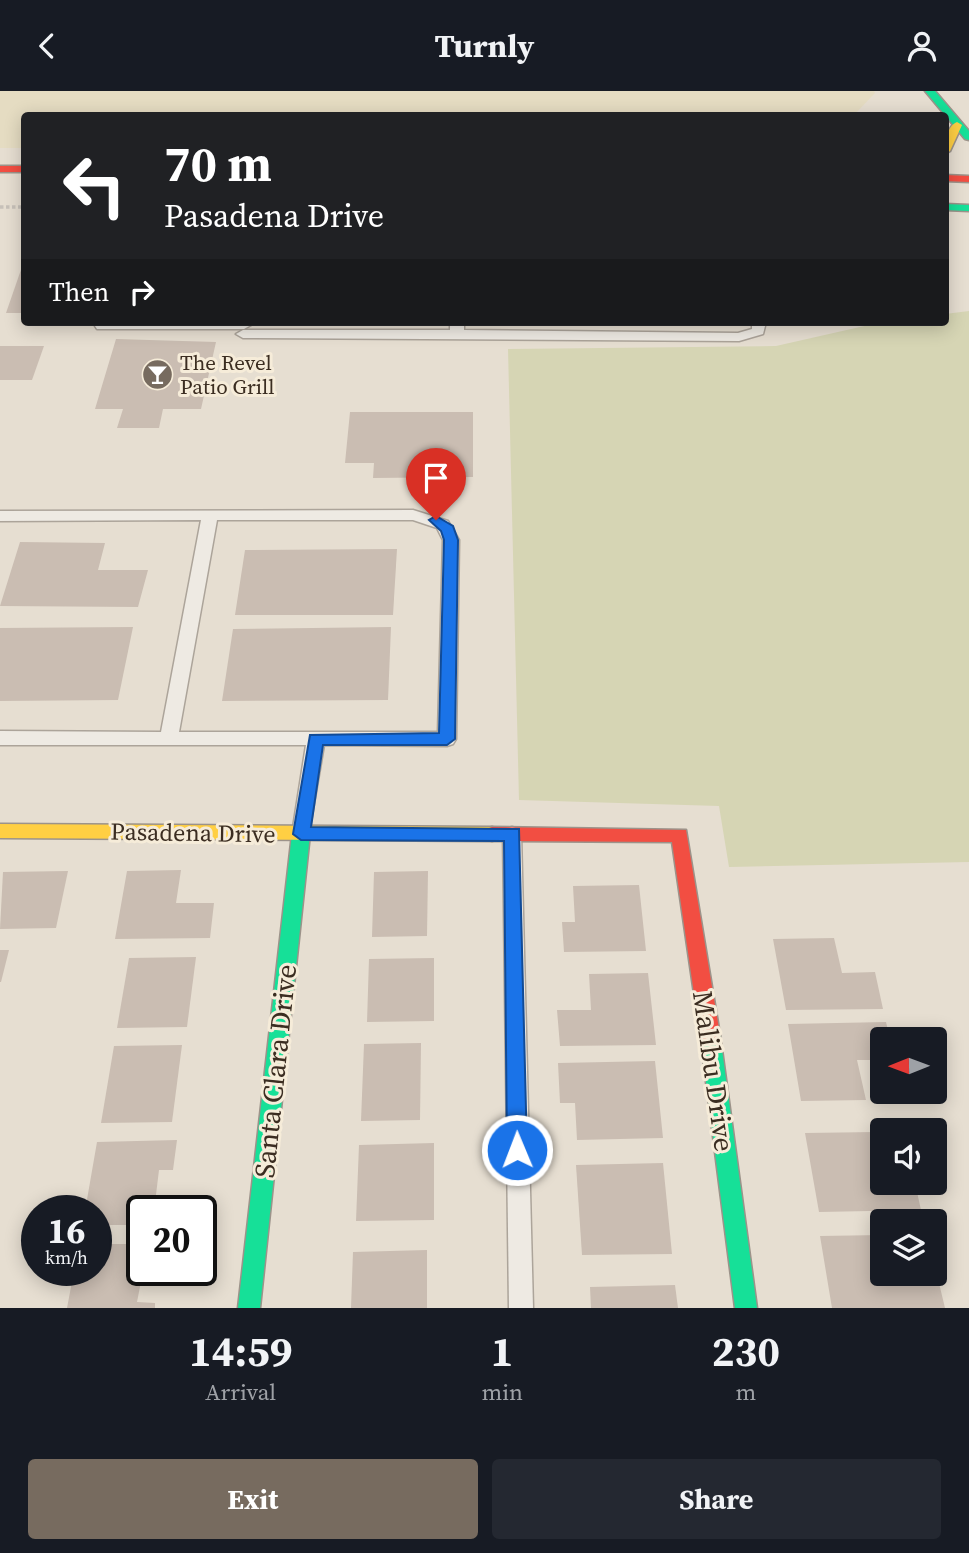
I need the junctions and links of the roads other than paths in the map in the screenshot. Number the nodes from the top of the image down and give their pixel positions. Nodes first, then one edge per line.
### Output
1 (929, 91) edge
2 (946, 112) edge
3 (949, 115) edge
4 (957, 125) junction
5 (969, 137) edge
6 (949, 142) edge
7 (0, 169) edge
8 (21, 169) edge
9 (949, 178) edge
10 (969, 179) edge
11 (949, 207) edge
12 (969, 208) edge
13 (102, 326) dead end
14 (759, 326) edge
15 (457, 328) edge
16 (547, 329) edge
17 (605, 329) edge
18 (209, 515) junction
19 (0, 516) edge
20 (0, 739) edge
21 (169, 739) junction
22 (316, 739) junction
23 (0, 831) edge
24 (301, 834) junction
25 (512, 834) junction
26 (680, 835) joint
27 (248, 1308) edge
28 (521, 1308) edge
29 (746, 1308) edge

1 - 2 street
3 - 4 street
4 - 5 street
4 - 6 street
7 - 8 street
9 - 10 street
11 - 12 street
13 - 15 lane
14 - 17 lane
15 - 16 lane
16 - 17 lane
18 - 19 lane
18 - 21 lane
18 - 22 lane
20 - 21 lane
21 - 22 lane
22 - 24 lane
23 - 24 street, Pasadena Drive
24 - 25 street, Pasadena Drive
24 - 27 street, Santa Clara Drive
25 - 26 street, Pasadena Drive
25 - 28 lane
26 - 29 street, Malibu Drive

